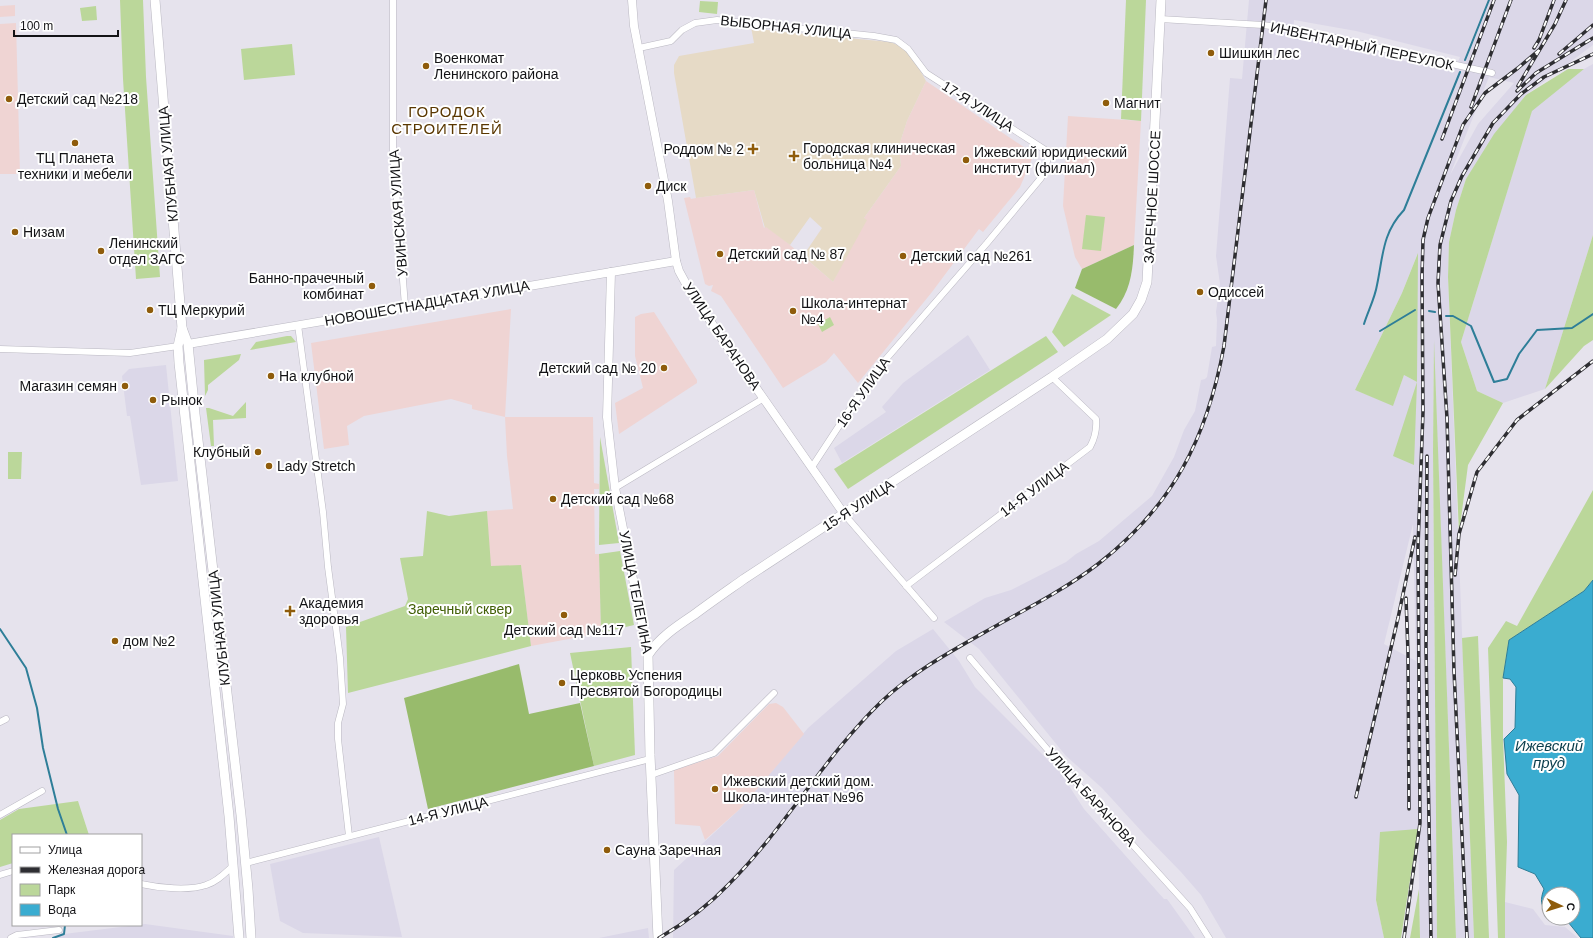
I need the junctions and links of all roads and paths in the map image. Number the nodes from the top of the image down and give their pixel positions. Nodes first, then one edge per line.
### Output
1 (154, 0) edge
2 (393, 0) edge
3 (632, 0) edge
4 (1161, 0) edge
5 (1160, 19) junction
6 (639, 48) junction
7 (926, 73) joint
8 (1492, 73) dead end
9 (1050, 153) joint
10 (676, 261) junction
11 (611, 272) junction
12 (405, 306) junction
13 (298, 325) junction
14 (182, 328) junction
15 (188, 344) junction
16 (178, 346) junction
17 (0, 349) edge
18 (1073, 362) joint
19 (1052, 377) junction
20 (764, 398) junction
21 (812, 467) junction
22 (615, 488) junction
23 (844, 514) junction
24 (906, 586) junction
25 (934, 618) dead end
26 (648, 655) junction
27 (970, 658) dead end
28 (774, 693) dead end
29 (650, 759) junction
30 (651, 775) junction
31 (42, 791) dead end
32 (0, 815) edge
33 (349, 836) junction
34 (246, 863) junction
35 (234, 865) junction
36 (12, 871) edge
37 (0, 875) edge
38 (142, 884) edge
39 (59, 930) dead end
40 (239, 934) edge
41 (251, 934) edge
42 (11, 938) edge
43 (658, 938) edge
44 (1209, 938) edge

1 - 14 main road, КЛУБНАЯ УЛИЦА
2 - 12 street, УВИНСКАЯ УЛИЦА
3 - 6 street, УЛИЦА БАРАНОВА
4 - 5 main road, ЗАРЕЧНОЕ ШОССЕ
5 - 8 street, ИНВЕНТАРНЫЙ ПЕРЕУЛОК
5 - 18 main road, ЗАРЕЧНОЕ ШОССЕ
6 - 7 street, ВЫБОРНАЯ УЛИЦА
6 - 10 street, УЛИЦА БАРАНОВА
7 - 9 street, 17-Я УЛИЦА
9 - 21 street, 16-Я УЛИЦА
10 - 11 street, НОВОШЕСТНАДЦАТАЯ УЛИЦА
10 - 20 street, УЛИЦА БАРАНОВА
11 - 12 street, НОВОШЕСТНАДЦАТАЯ УЛИЦА
11 - 22 street, УЛИЦА ТЕЛЕГИНА
12 - 13 street, НОВОШЕСТНАДЦАТАЯ УЛИЦА
13 - 15 street, НОВОШЕСТНАДЦАТАЯ УЛИЦА
13 - 33 street
14 - 15 main road, КЛУБНАЯ УЛИЦА
14 - 16 main road, КЛУБНАЯ УЛИЦА
15 - 16 main road, НОВОШЕСТНАДЦАТАЯ УЛИЦА
15 - 34 main road, КЛУБНАЯ УЛИЦА
16 - 17 street
16 - 35 main road, КЛУБНАЯ УЛИЦА
18 - 19 main road, 15-Я УЛИЦА
19 - 23 main road, 15-Я УЛИЦА
19 - 24 street, 14-Я УЛИЦА
20 - 21 street, УЛИЦА БАРАНОВА
20 - 22 street
21 - 23 street, УЛИЦА БАРАНОВА
22 - 26 street, УЛИЦА ТЕЛЕГИНА
23 - 24 street, УЛИЦА БАРАНОВА
23 - 26 main road, 15-Я УЛИЦА
24 - 25 street, УЛИЦА БАРАНОВА
26 - 29 main road, УЛИЦА ТЕЛЕГИНА
27 - 44 street, УЛИЦА БАРАНОВА
28 - 30 street
29 - 30 main road, УЛИЦА ТЕЛЕГИНА
29 - 33 street, 14-Я УЛИЦА
30 - 43 main road, УЛИЦА ТЕЛЕГИНА
31 - 32 street
33 - 34 street, 14-Я УЛИЦА
34 - 35 main road
34 - 41 main road, КЛУБНАЯ УЛИЦА
35 - 38 street
35 - 40 main road, КЛУБНАЯ УЛИЦА
36 - 37 street
39 - 42 street

